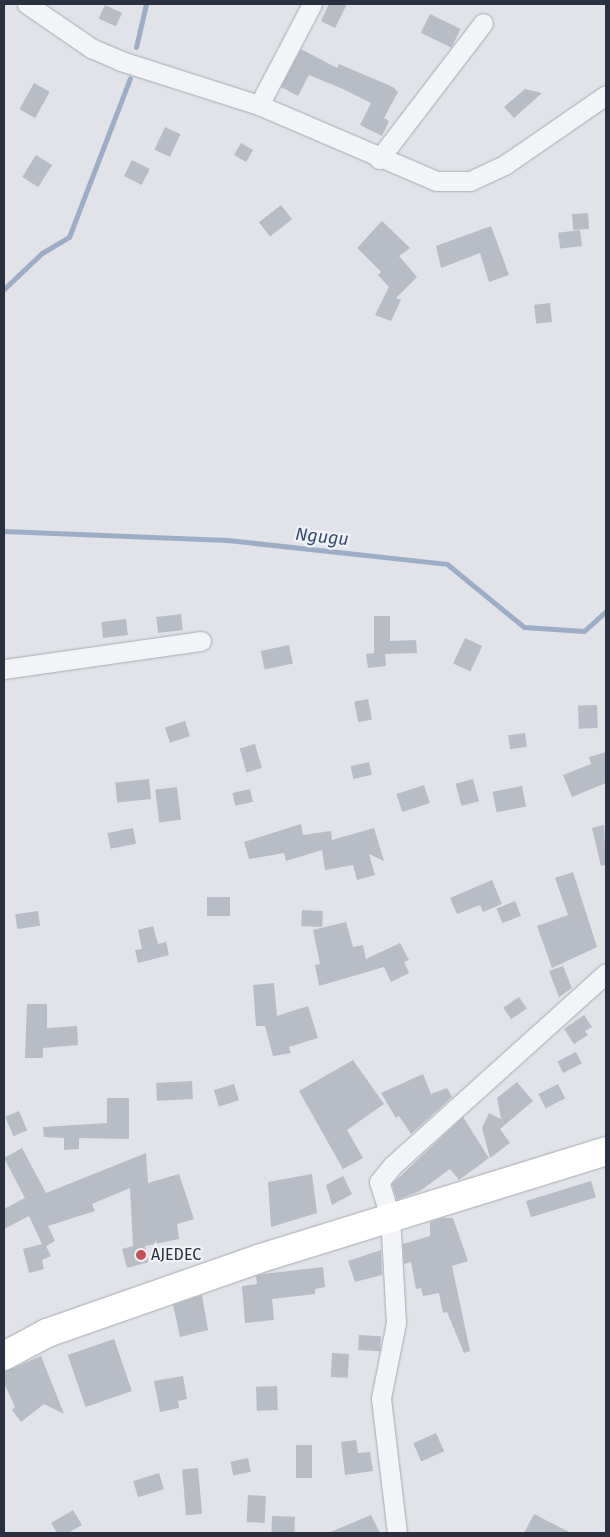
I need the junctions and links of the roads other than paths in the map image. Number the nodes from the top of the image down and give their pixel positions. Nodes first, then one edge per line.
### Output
1 (27, 4) edge
2 (312, 4) edge
3 (483, 23) dead end
4 (606, 96) edge
5 (259, 105) junction
6 (379, 159) junction
7 (201, 641) dead end
8 (4, 668) edge
9 (606, 973) edge
10 (606, 1151) edge
11 (390, 1217) junction
12 (4, 1356) edge
13 (397, 1533) edge

1 - 5 street
2 - 5 street
3 - 6 street
4 - 6 street
5 - 6 street
7 - 8 street
9 - 11 street
10 - 11 main road
11 - 12 main road
11 - 13 street

